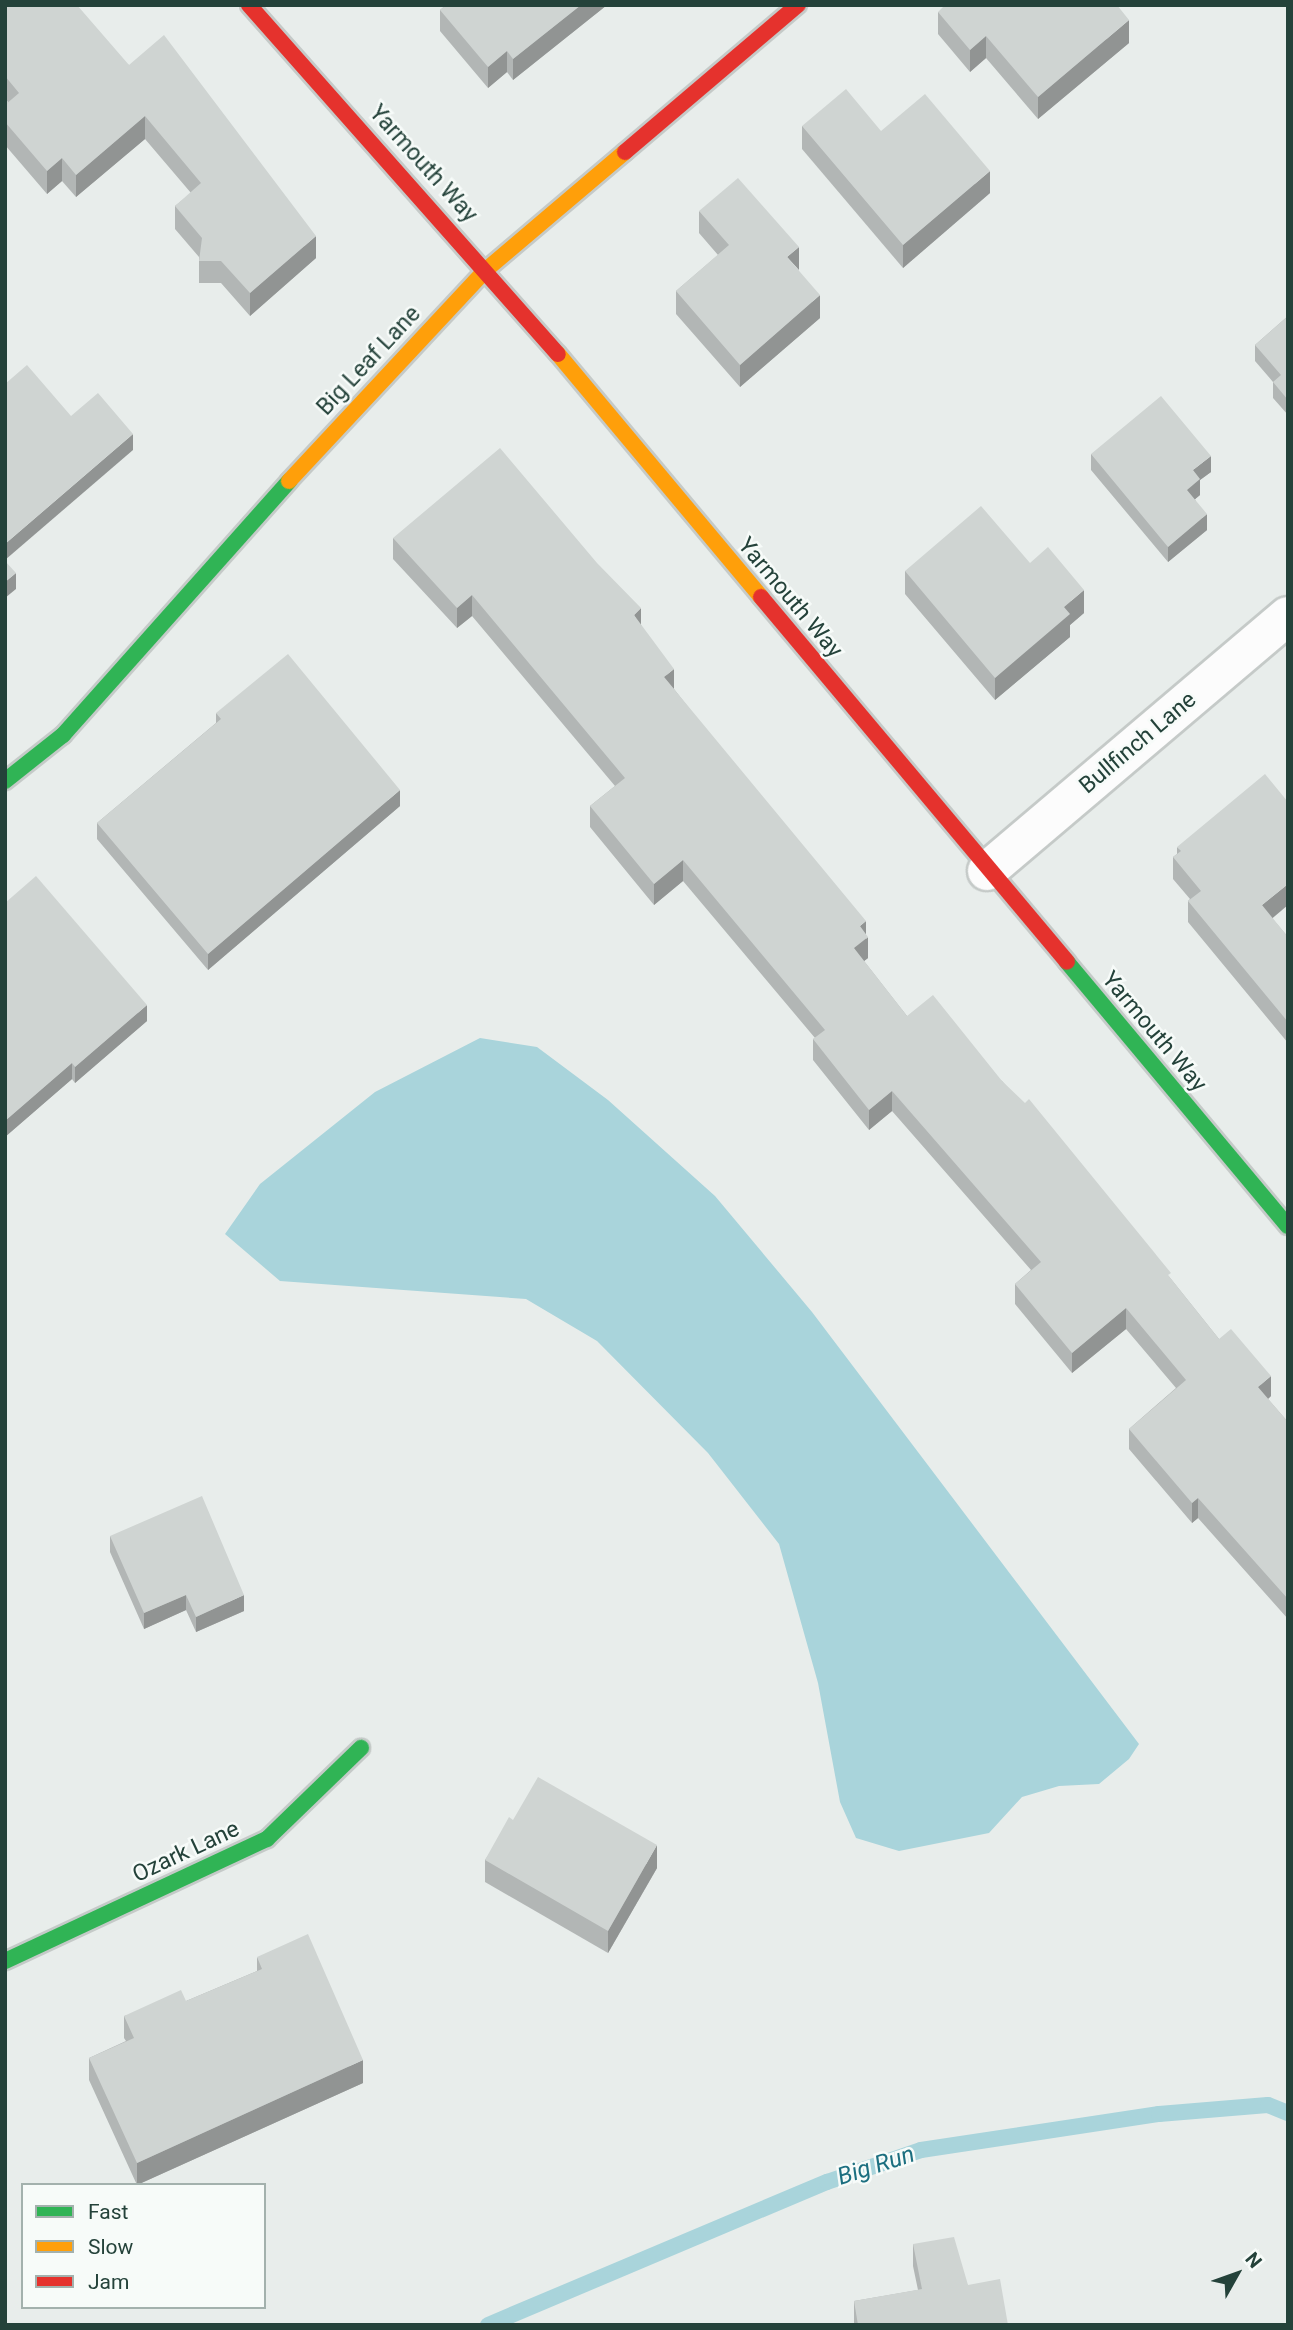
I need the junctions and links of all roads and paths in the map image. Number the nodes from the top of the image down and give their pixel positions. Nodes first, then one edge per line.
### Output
1 (249, 5) edge
2 (798, 5) edge
3 (487, 269) junction
4 (1288, 616) edge
5 (5, 782) edge
6 (987, 871) junction
7 (1288, 1226) edge
8 (361, 1748) dead end
9 (5, 1961) edge

1 - 3 street, Yarmouth Way
2 - 3 street, Big Leaf Lane
3 - 5 street, Big Leaf Lane
3 - 6 street, Yarmouth Way
4 - 6 street, Bullfinch Lane
6 - 7 street, Yarmouth Way
8 - 9 street, Ozark Lane

